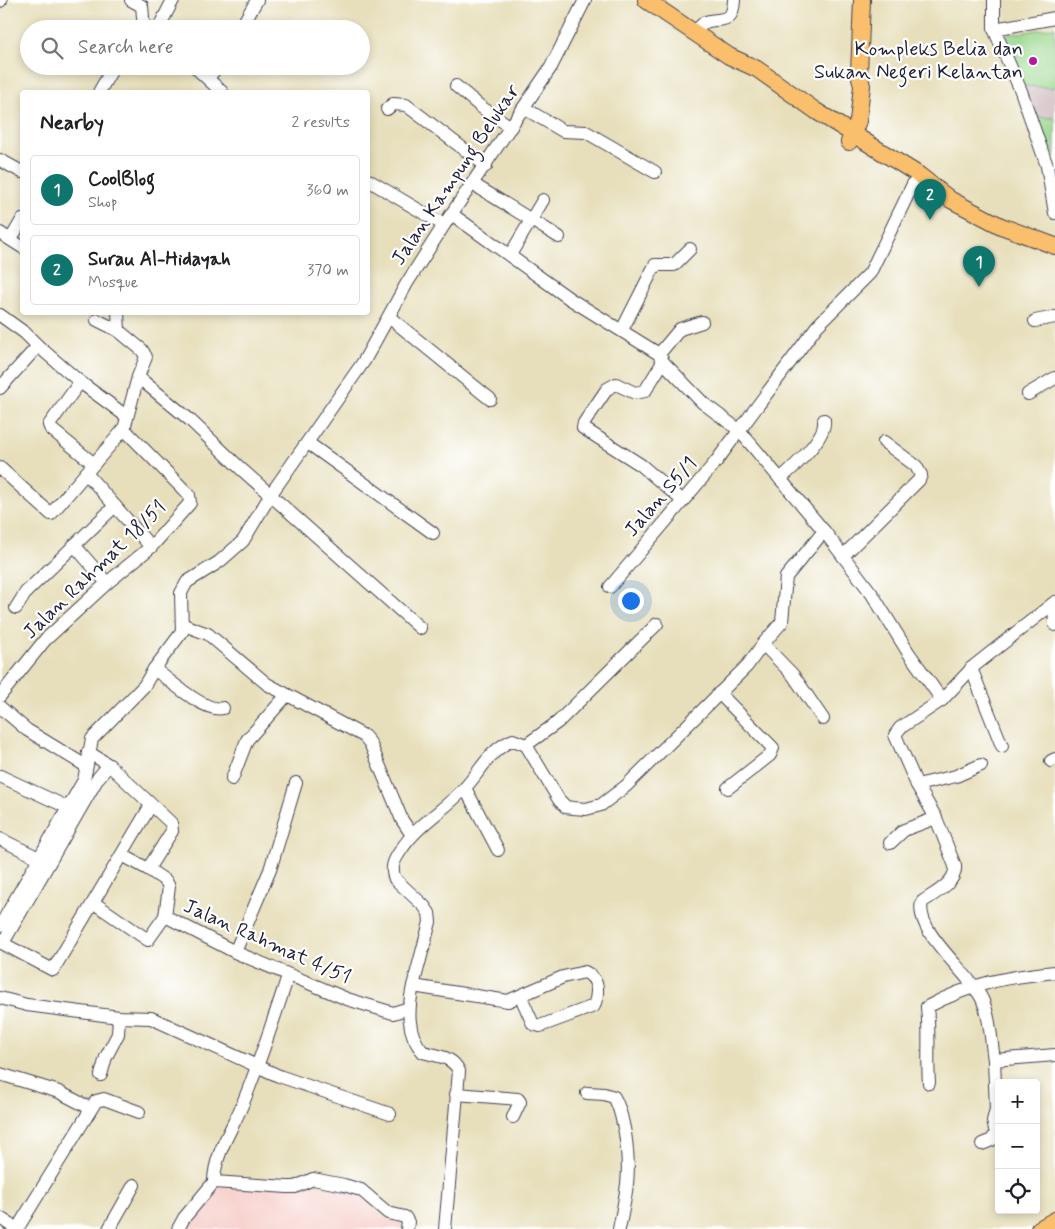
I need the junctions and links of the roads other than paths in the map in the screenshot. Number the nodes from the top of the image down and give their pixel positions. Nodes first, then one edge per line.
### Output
1 (131, 0) edge
2 (173, 0) edge
3 (257, 0) edge
4 (585, 0) edge
5 (646, 0) edge
6 (734, 0) edge
7 (862, 0) edge
8 (994, 0) edge
9 (1055, 18) edge
10 (143, 20) edge
11 (163, 20) edge
12 (248, 20) edge
13 (994, 29) junction
14 (694, 32) junction
15 (109, 75) edge
16 (204, 75) edge
17 (210, 75) edge
18 (208, 78) junction
19 (456, 86) dead end
20 (100, 90) edge
21 (220, 90) edge
22 (524, 108) junction
23 (387, 109) dead end
24 (512, 127) junction
25 (848, 137) junction
26 (0, 160) edge
27 (486, 166) junction
28 (20, 171) edge
29 (655, 172) dead end
30 (370, 181) edge
31 (474, 184) junction
32 (914, 184) junction
33 (543, 200) dead end
34 (951, 200) junction
35 (1055, 212) edge
36 (532, 219) junction
37 (448, 220) junction
38 (20, 222) edge
39 (6, 236) edge
40 (559, 238) dead end
41 (20, 246) edge
42 (1055, 246) edge
43 (690, 249) dead end
44 (510, 255) junction
45 (0, 315) edge
46 (118, 315) edge
47 (389, 317) junction
48 (1055, 317) edge
49 (97, 320) dead end
50 (1035, 321) dead end
51 (702, 322) dead end
52 (622, 330) junction
53 (119, 331) junction
54 (38, 346) junction
55 (661, 358) junction
56 (138, 377) junction
57 (1055, 378) edge
58 (80, 382) junction
59 (0, 388) edge
60 (1028, 394) dead end
61 (490, 399) dead end
62 (126, 416) junction
63 (824, 420) dead end
64 (124, 429) junction
65 (740, 430) junction
66 (884, 442) dead end
67 (308, 443) junction
68 (0, 468) edge
69 (90, 468) junction
70 (780, 479) junction
71 (271, 494) junction
72 (683, 501) junction
73 (115, 506) junction
74 (824, 531) junction
75 (433, 533) dead end
76 (74, 545) junction
77 (152, 547) junction
78 (844, 556) junction
79 (107, 583) junction
80 (610, 587) dead end
81 (1054, 603) edge
82 (16, 608) dead end
83 (657, 624) dead end
84 (184, 625) junction
85 (1055, 625) edge
86 (420, 628) dead end
87 (762, 644) junction
88 (971, 668) junction
89 (154, 669) junction
90 (719, 693) junction
91 (287, 695) junction
92 (0, 696) edge
93 (942, 700) junction
94 (0, 707) edge
95 (223, 708) dead end
96 (822, 719) dead end
97 (526, 746) junction
98 (1002, 746) dead end
99 (88, 752) junction
100 (981, 765) dead end
101 (86, 766) junction
102 (109, 766) junction
103 (0, 776) edge
104 (232, 779) dead end
105 (296, 783) dead end
106 (917, 785) junction
107 (465, 788) junction
108 (728, 788) dead end
109 (151, 805) junction
110 (69, 808) junction
111 (936, 818) junction
112 (412, 835) junction
113 (0, 840) edge
114 (890, 843) dead end
115 (498, 850) dead end
116 (122, 856) junction
117 (39, 858) junction
118 (148, 869) junction
119 (94, 903) junction
120 (165, 916) junction
121 (0, 926) edge
122 (2, 942) edge
123 (235, 952) junction
124 (1055, 972) edge
125 (288, 976) junction
126 (413, 986) junction
127 (974, 986) junction
128 (521, 997) junction
129 (0, 998) edge
130 (409, 1008) junction
131 (119, 1017) junction
132 (1055, 1055) edge
133 (994, 1060) junction
134 (258, 1064) junction
135 (0, 1074) edge
136 (101, 1075) dead end
137 (929, 1083) dead end
138 (587, 1093) dead end
139 (456, 1094) junction
140 (90, 1108) junction
141 (139, 1112) dead end
142 (390, 1114) dead end
143 (513, 1117) dead end
144 (982, 1144) dead end
145 (214, 1182) junction
146 (134, 1185) dead end
147 (0, 1218) edge
148 (1055, 1220) edge
149 (17, 1229) edge
150 (109, 1229) edge
151 (178, 1229) edge
152 (407, 1229) edge
153 (445, 1229) edge
154 (619, 1229) edge
155 (1039, 1229) edge

1 - 10 street
2 - 11 street
3 - 12 street
4 - 22 street, Jalan Kampung Belukar
5 - 14 main road
6 - 14 street
7 - 25 main road
8 - 13 street
9 - 13 street
13 - 35 street
14 - 25 main road
15 - 20 street
16 - 18 street
17 - 18 street
18 - 21 street
19 - 24 street
22 - 24 street, Jalan Kampung Belukar
22 - 29 street
23 - 27 street
24 - 27 street, Jalan Kampung Belukar
25 - 32 main road
25 - 34 main road
26 - 28 street
27 - 31 street, Jalan Kampung Belukar
30 - 37 street
31 - 36 street
31 - 37 street, Jalan Kampung Belukar
32 - 34 main road
32 - 65 street, Jalan S5/1
33 - 36 street
34 - 42 main road
36 - 40 street
36 - 44 street
37 - 44 street
37 - 47 street, Jalan Kampung Belukar
38 - 39 street
39 - 41 street
43 - 52 street
44 - 52 street
45 - 54 street
46 - 53 street
47 - 61 street
47 - 67 street, Jalan Kampung Belukar
48 - 50 street
49 - 53 street
51 - 55 street
52 - 55 street
53 - 56 street
54 - 58 street
54 - 59 street
55 - 65 street
55 - 72 street
56 - 62 street
56 - 71 street
57 - 60 street
58 - 62 street
58 - 69 street
62 - 64 street
63 - 70 street
64 - 69 street
64 - 77 street, Jalan Rahmat 18/51
65 - 70 street
65 - 72 street, Jalan S5/1
66 - 78 street
67 - 71 street, Jalan Kampung Belukar
67 - 75 street
68 - 69 street
69 - 73 street
70 - 74 street
71 - 84 street, Jalan Kampung Belukar
71 - 86 street
72 - 80 street, Jalan S5/1
73 - 76 street
73 - 77 street
74 - 78 street
74 - 87 street
76 - 79 street
76 - 82 street
77 - 79 street, Jalan Rahmat 18/51
78 - 93 street
79 - 92 street, Jalan Rahmat 18/51
81 - 85 street
81 - 88 street
83 - 97 street
84 - 89 street
84 - 91 street
87 - 90 street
87 - 96 street
88 - 93 street
88 - 98 street
89 - 95 street
89 - 99 street
90 - 97 street
90 - 108 street
91 - 104 street
91 - 112 street
93 - 106 street
94 - 101 street
97 - 107 street
99 - 101 street
99 - 102 street
100 - 106 street
101 - 110 street
102 - 109 street
102 - 122 street
103 - 110 street
105 - 123 street
106 - 111 street
107 - 112 street
107 - 115 street
109 - 116 street
109 - 118 street
110 - 117 street
111 - 114 street
111 - 127 street
112 - 126 street
113 - 117 street
116 - 118 street
116 - 119 street
117 - 121 street
118 - 120 street, Jalan Rahmat 4/51
119 - 120 street
119 - 122 street
120 - 123 street, Jalan Rahmat 4/51
123 - 125 street, Jalan Rahmat 4/51
124 - 127 street
125 - 130 street, Jalan Rahmat 4/51
125 - 134 street
126 - 128 street
126 - 130 street
127 - 133 street
127 - 137 street
128 - 128 street
129 - 131 street
130 - 139 street
131 - 134 street
131 - 136 street
132 - 133 street
133 - 144 street
134 - 142 street
134 - 145 street
135 - 140 street
138 - 154 street
139 - 143 street
139 - 153 street
140 - 141 street
140 - 149 street
145 - 151 street
145 - 152 street
146 - 150 street
147 - 149 street
148 - 155 main road

